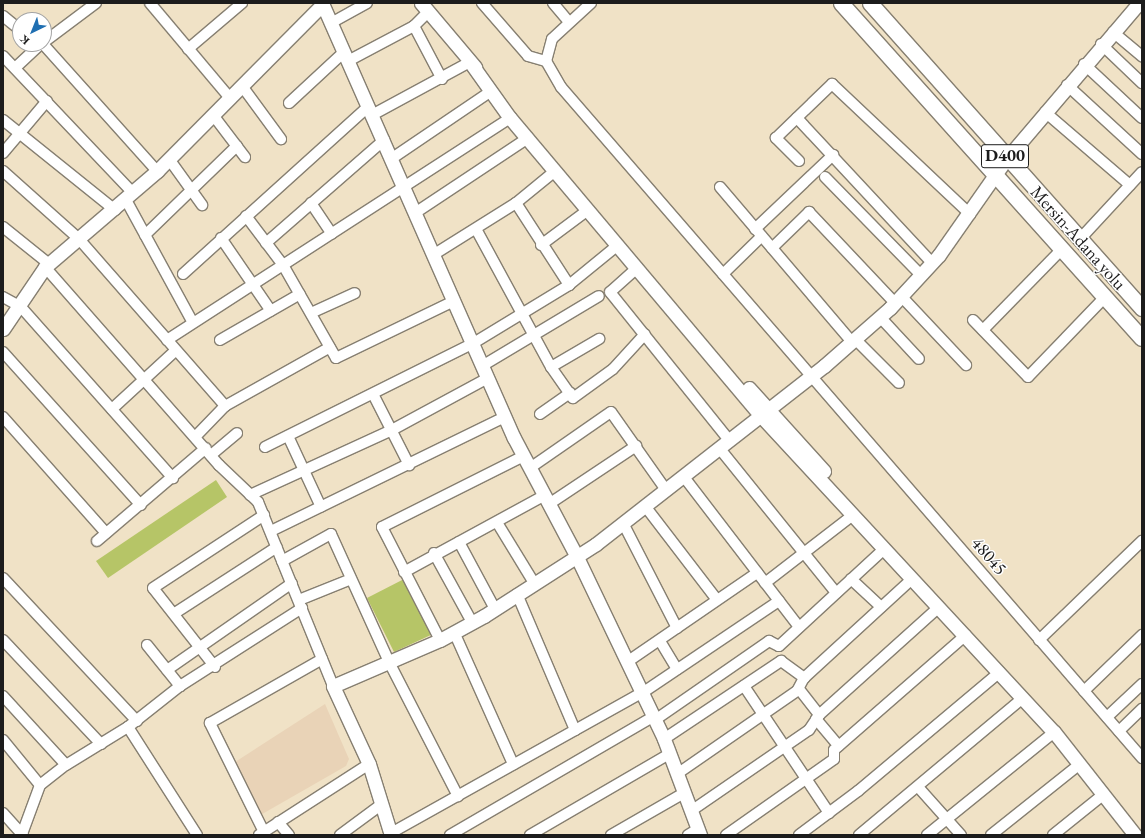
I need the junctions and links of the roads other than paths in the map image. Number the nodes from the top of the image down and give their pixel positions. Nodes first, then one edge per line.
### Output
1 (242, 3) edge
2 (322, 3) edge
3 (367, 3) edge
4 (482, 3) edge
5 (553, 3) edge
6 (590, 3) edge
7 (841, 3) edge
8 (870, 3) edge
9 (1139, 3) edge
10 (93, 4) edge
11 (155, 5) edge
12 (425, 7) edge
13 (3, 16) edge
14 (331, 22) junction
15 (569, 22) junction
16 (12, 23) edge
17 (414, 26) junction
18 (1113, 32) junction
19 (52, 36) edge
20 (1101, 44) junction
21 (188, 48) junction
22 (33, 52) edge
23 (51, 52) edge
24 (3, 56) edge
25 (1142, 56) edge
26 (346, 57) junction
27 (546, 61) junction
28 (470, 62) junction
29 (1084, 64) junction
30 (15, 68) junction
31 (442, 79) junction
32 (1142, 83) edge
33 (242, 86) junction
34 (1067, 86) junction
35 (490, 92) junction
36 (230, 98) junction
37 (47, 101) junction
38 (289, 103) dead end
39 (370, 111) junction
40 (1045, 112) junction
41 (213, 116) junction
42 (510, 118) junction
43 (797, 118) junction
44 (1142, 118) edge
45 (3, 120) edge
46 (20, 134) junction
47 (528, 138) junction
48 (282, 139) dead end
49 (384, 140) junction
50 (237, 146) junction
51 (3, 153) edge
52 (1142, 154) edge
53 (833, 156) junction
54 (245, 157) dead end
55 (1007, 158) junction
56 (169, 159) junction
57 (391, 159) junction
58 (799, 161) dead end
59 (3, 171) edge
60 (157, 171) junction
61 (555, 171) junction
62 (1142, 172) edge
63 (996, 175) junction
64 (825, 177) dead end
65 (1130, 185) junction
66 (720, 187) dead end
67 (404, 189) junction
68 (192, 192) junction
69 (129, 197) junction
70 (311, 203) junction
71 (516, 203) junction
72 (202, 205) dead end
73 (115, 210) junction
74 (588, 210) junction
75 (415, 213) junction
76 (970, 214) junction
77 (246, 216) junction
78 (3, 227) edge
79 (476, 229) junction
80 (759, 233) junction
81 (332, 234) junction
82 (145, 235) junction
83 (221, 238) junction
84 (79, 239) junction
85 (1080, 239) junction
86 (266, 243) junction
87 (541, 245) junction
88 (618, 245) junction
89 (772, 248) junction
90 (1062, 249) junction
91 (433, 255) junction
92 (932, 263) junction
93 (284, 265) junction
94 (47, 266) junction
95 (637, 268) junction
96 (183, 274) dead end
97 (723, 274) junction
98 (921, 275) junction
99 (253, 283) junction
100 (569, 285) junction
101 (355, 293) dead end
102 (300, 294) junction
103 (599, 296) dead end
104 (3, 297) edge
105 (1105, 297) junction
106 (898, 300) junction
107 (454, 302) junction
108 (20, 307) junction
109 (1142, 308) edge
110 (271, 310) junction
111 (520, 312) junction
112 (311, 313) junction
113 (880, 317) junction
114 (973, 320) dead end
115 (192, 321) junction
116 (3, 329) edge
117 (983, 330) junction
118 (644, 334) junction
119 (533, 335) junction
120 (1142, 338) edge
121 (600, 339) dead end
122 (167, 340) junction
123 (220, 340) dead end
124 (853, 340) junction
125 (472, 344) junction
126 (330, 347) junction
127 (175, 351) junction
128 (3, 352) edge
129 (919, 359) dead end
130 (966, 365) dead end
131 (482, 366) junction
132 (551, 367) junction
133 (812, 376) junction
134 (488, 378) junction
135 (144, 379) junction
136 (899, 383) dead end
137 (570, 393) junction
138 (373, 394) junction
139 (225, 406) junction
140 (112, 409) junction
141 (540, 414) dead end
142 (765, 414) junction
143 (3, 417) edge
144 (505, 417) junction
145 (390, 431) junction
146 (237, 433) dead end
147 (196, 436) junction
148 (288, 436) junction
149 (725, 445) junction
150 (636, 446) junction
151 (265, 447) dead end
152 (208, 452) junction
153 (527, 462) junction
154 (409, 465) junction
155 (306, 472) junction
156 (684, 477) junction
157 (173, 478) junction
158 (666, 490) junction
159 (250, 495) junction
160 (547, 499) junction
161 (140, 505) junction
162 (645, 506) junction
163 (321, 507) junction
164 (264, 514) junction
165 (853, 515) junction
166 (623, 523) junction
167 (498, 524) junction
168 (271, 531) junction
169 (106, 533) junction
170 (97, 541) dead end
171 (1142, 541) edge
172 (459, 542) junction
173 (277, 547) junction
174 (884, 549) junction
175 (434, 553) junction
176 (804, 553) junction
177 (576, 555) junction
178 (282, 561) junction
179 (404, 572) junction
180 (757, 573) junction
181 (3, 578) edge
182 (351, 579) junction
183 (851, 579) junction
184 (912, 580) junction
185 (292, 582) junction
186 (534, 583) junction
187 (765, 583) junction
188 (836, 593) junction
189 (517, 594) junction
190 (717, 600) junction
191 (779, 601) junction
192 (301, 604) junction
193 (881, 607) junction
194 (938, 608) junction
195 (495, 609) junction
196 (175, 613) junction
197 (472, 622) junction
198 (799, 627) junction
199 (677, 628) junction
200 (454, 632) junction
201 (966, 635) junction
202 (1142, 635) edge
203 (3, 640) edge
204 (440, 640) junction
205 (1039, 640) junction
206 (660, 641) junction
207 (199, 644) junction
208 (147, 645) dead end
209 (322, 659) junction
210 (389, 662) junction
211 (627, 662) junction
212 (215, 667) junction
213 (677, 669) junction
214 (167, 670) junction
215 (1000, 672) junction
216 (804, 678) junction
217 (1142, 684) edge
218 (180, 686) junction
219 (333, 686) junction
220 (744, 686) junction
221 (799, 689) junction
222 (1084, 691) junction
223 (642, 693) junction
224 (3, 696) edge
225 (1023, 698) junction
226 (1142, 709) edge
227 (762, 716) junction
228 (817, 717) junction
229 (1107, 717) junction
230 (654, 718) junction
231 (132, 724) junction
232 (574, 730) junction
233 (1119, 731) junction
234 (1054, 732) junction
235 (664, 739) junction
236 (3, 740) edge
237 (101, 744) junction
238 (839, 746) junction
239 (783, 748) junction
240 (669, 754) junction
241 (1142, 758) edge
242 (369, 764) junction
243 (513, 764) junction
244 (1080, 764) junction
245 (66, 765) junction
246 (677, 774) junction
247 (804, 780) junction
248 (40, 785) junction
249 (919, 788) junction
250 (684, 793) junction
251 (1104, 794) junction
252 (458, 796) junction
253 (382, 804) junction
254 (691, 811) junction
255 (3, 813) edge
256 (828, 813) junction
257 (947, 819) junction
258 (278, 822) junction
259 (1142, 832) edge
260 (695, 833) edge
261 (22, 834) edge
262 (262, 834) edge
263 (391, 834) edge
264 (197, 835) edge
265 (289, 835) edge
266 (340, 835) edge
267 (450, 835) edge
268 (530, 835) edge
269 (611, 835) edge
270 (726, 835) edge
271 (799, 835) edge
272 (859, 835) edge
273 (927, 835) edge
274 (961, 835) edge
275 (991, 835) edge
276 (1053, 835) edge
277 (1135, 835) edge

1 - 21 street
2 - 14 main road
2 - 33 main road
3 - 14 street
4 - 27 street
5 - 15 street
6 - 15 street
7 - 63 highway, Mersin-Adana yolu / D400
8 - 55 highway, Mersin-Adana yolu / D400
9 - 18 main road
10 - 19 street
11 - 21 street
12 - 17 street
12 - 28 main road
13 - 16 street
14 - 26 main road
15 - 27 street
17 - 26 street
17 - 31 street
18 - 20 main road
18 - 25 street
20 - 29 main road
20 - 32 street
21 - 36 street
22 - 30 street
23 - 60 street
24 - 30 street
26 - 38 street
26 - 39 main road
27 - 97 street, 48045
28 - 31 street
28 - 35 main road
28 - 142 main road
29 - 34 main road
29 - 44 street
30 - 37 street
31 - 39 street
33 - 36 main road
33 - 48 street
34 - 40 main road
34 - 52 street
35 - 42 main road
35 - 57 street
36 - 41 main road
37 - 46 street
37 - 69 street
39 - 49 main road
39 - 77 street
40 - 55 main road
40 - 65 street
41 - 50 street
41 - 56 main road
42 - 47 main road
42 - 67 street
43 - 53 street
43 - 58 street
43 - 76 street
45 - 46 street
46 - 51 street
46 - 73 street
47 - 61 main road
47 - 75 street
49 - 57 main road
49 - 70 street
50 - 54 street
50 - 68 street
53 - 80 street
53 - 92 street
55 - 63 main road
55 - 85 highway, Mersin-Adana yolu / D400
56 - 60 main road
56 - 68 street
57 - 67 main road
59 - 84 street
60 - 69 main road
61 - 71 street
61 - 74 main road
62 - 65 street
63 - 76 main road
63 - 90 highway, Mersin-Adana yolu / D400
64 - 98 street
65 - 85 street
66 - 80 street
67 - 75 main road
67 - 81 street
68 - 72 street
68 - 82 street
69 - 73 main road
69 - 82 street
70 - 81 street
70 - 86 street
71 - 79 street
71 - 87 street
73 - 84 main road
74 - 87 street
74 - 88 main road
75 - 91 main road
76 - 92 main road
77 - 83 street
77 - 86 street
78 - 94 street
79 - 91 street
79 - 111 street
80 - 89 street
80 - 97 street
81 - 93 street
82 - 115 street
83 - 96 street
83 - 99 street
84 - 94 main road
84 - 122 street
85 - 109 highway, Mersin-Adana yolu / D400
86 - 93 street
87 - 100 street
88 - 95 main road
88 - 100 street
89 - 106 street
89 - 124 street
90 - 105 highway, Mersin-Adana yolu / D400
90 - 117 street
91 - 107 main road
92 - 98 main road
93 - 99 street
93 - 102 street
94 - 108 main road
94 - 135 street
95 - 118 street
95 - 142 main road
97 - 133 street, 48045
98 - 106 main road
99 - 110 street
99 - 115 street
100 - 111 street
101 - 112 street
102 - 110 street
102 - 112 street
103 - 119 street
104 - 108 street
105 - 117 street
105 - 120 highway, Mersin-Adana yolu / D400
106 - 113 main road
106 - 130 street
107 - 125 main road
107 - 126 street
108 - 116 main road
108 - 140 street
110 - 123 street
111 - 119 street
111 - 125 street
112 - 126 street
113 - 124 main road
113 - 129 street
114 - 117 street
115 - 122 street
118 - 137 street
118 - 149 street
119 - 131 street
119 - 132 street
121 - 132 street
122 - 127 street
124 - 133 main road
124 - 136 street
125 - 131 main road
125 - 138 street
126 - 139 street
127 - 135 street
127 - 139 street
128 - 161 street
131 - 134 main road
132 - 137 street
133 - 142 main road
133 - 205 street, 48045
134 - 144 main road
134 - 145 street
135 - 140 street
135 - 147 street
137 - 141 street
138 - 145 street
138 - 148 street
139 - 147 street
140 - 157 street
142 - 149 main road
142 - 165 main road
142 - 201 main road
143 - 169 street
144 - 153 main road
144 - 154 street
145 - 154 street
145 - 155 street
146 - 152 street
147 - 152 street
148 - 151 street
148 - 155 street
149 - 156 main road
149 - 176 street
150 - 153 street
150 - 158 street
150 - 160 street
152 - 157 street
152 - 159 street
153 - 160 main road
153 - 179 street
154 - 163 street
155 - 159 street
155 - 163 street
156 - 158 main road
156 - 180 street
157 - 161 street
158 - 162 main road
159 - 164 street
160 - 167 street
160 - 177 main road
161 - 169 street
162 - 166 main road
162 - 190 street
163 - 168 street
164 - 168 street
164 - 196 street
165 - 174 main road
165 - 176 street
166 - 177 main road
166 - 199 street
167 - 172 street
167 - 186 street
168 - 173 street
169 - 170 street
171 - 205 street
172 - 175 street
172 - 195 street
173 - 178 street
173 - 196 street
174 - 183 street
174 - 184 main road
175 - 179 street
175 - 197 street
176 - 187 street
176 - 188 street
177 - 186 main road
177 - 211 main road
178 - 182 street
178 - 185 street
179 - 204 street
180 - 187 street
180 - 190 street
181 - 231 street
182 - 192 street
182 - 210 street
183 - 188 street
183 - 193 street
184 - 193 street
184 - 194 main road
185 - 192 street
185 - 207 street
186 - 189 main road
187 - 191 street
188 - 198 street
189 - 195 main road
189 - 232 street
190 - 199 street
191 - 198 street
191 - 213 street
192 - 209 street
192 - 212 street
193 - 216 street
194 - 201 main road
194 - 228 street
195 - 197 main road
196 - 207 street
197 - 200 main road
198 - 230 street
199 - 206 street
200 - 204 main road
200 - 243 street
201 - 215 main road
201 - 238 street
202 - 222 street
203 - 237 street
204 - 210 main road
205 - 222 street, 48045
206 - 211 street
206 - 213 street
207 - 212 street
207 - 214 street
208 - 214 street
209 - 219 street
209 - 262 street
210 - 219 main road
210 - 252 street
211 - 223 main road
212 - 218 street
213 - 223 street
214 - 218 street
215 - 225 main road
215 - 256 street
216 - 220 street
216 - 221 street
217 - 229 street
218 - 231 street
219 - 242 main road
220 - 227 street
220 - 235 street
221 - 227 street
221 - 228 street
222 - 229 street, 48045
223 - 230 main road
223 - 232 street
224 - 245 street
225 - 234 main road
225 - 249 street
226 - 233 street
227 - 239 street
227 - 246 street
228 - 238 street
228 - 239 street
229 - 233 street, 48045
230 - 235 main road
230 - 267 street
231 - 237 street
231 - 264 street
232 - 243 street
233 - 241 street, 48045
234 - 244 main road
234 - 257 street
235 - 240 main road
236 - 248 street
237 - 245 street
238 - 247 street
239 - 247 street
239 - 254 street
240 - 246 main road
240 - 268 street
242 - 253 main road
242 - 258 street
243 - 252 street
244 - 251 main road
244 - 275 street
245 - 248 street
246 - 250 main road
247 - 256 street
247 - 270 street
248 - 261 street
249 - 257 street
249 - 272 street
250 - 254 main road
250 - 269 street
251 - 259 main road
251 - 276 street
251 - 277 main road
252 - 263 street
253 - 263 main road
253 - 266 street
254 - 260 main road
255 - 261 street
256 - 271 street
257 - 273 street
257 - 274 street
258 - 262 street
258 - 265 street

